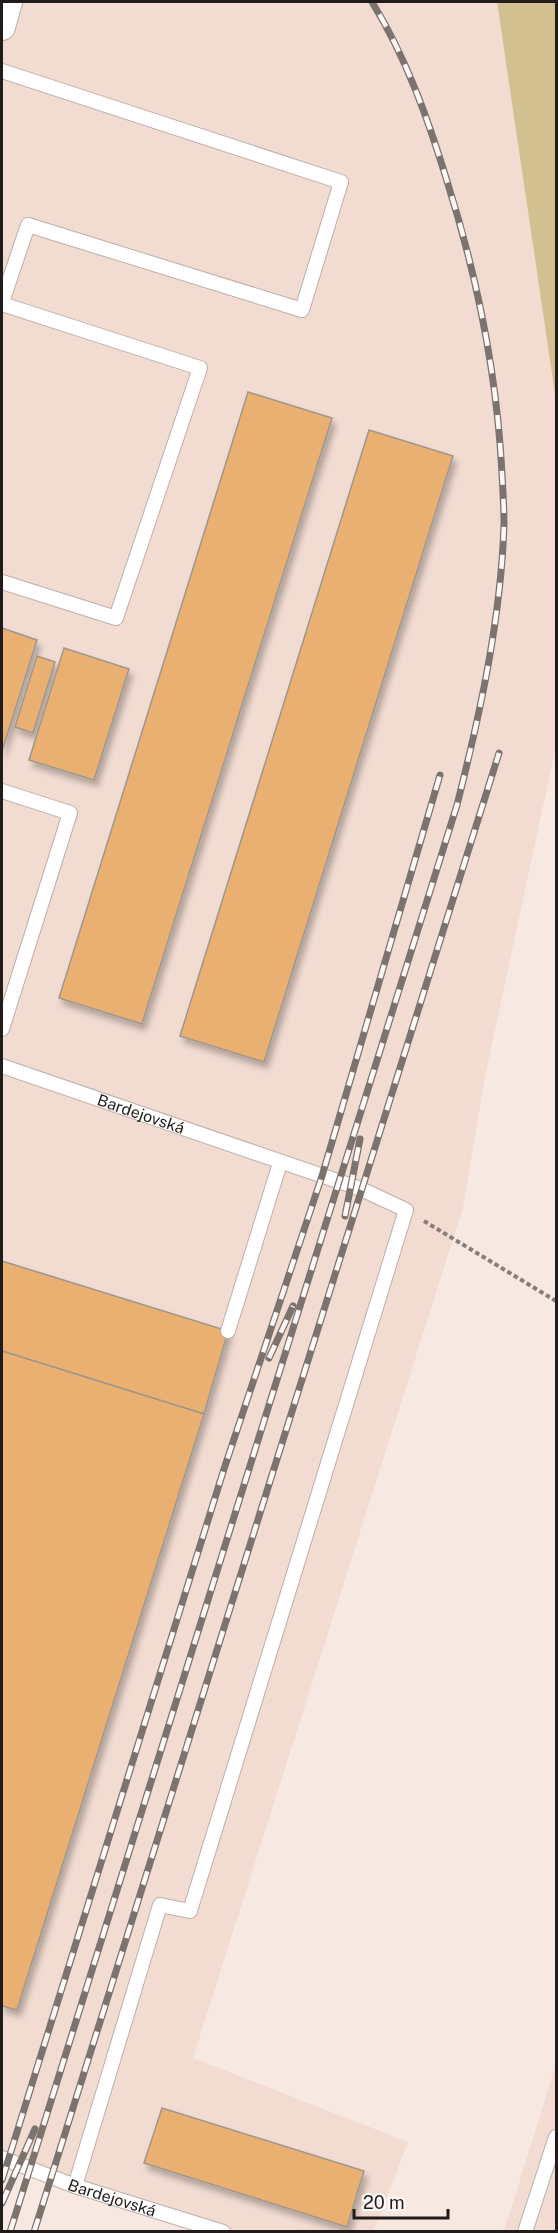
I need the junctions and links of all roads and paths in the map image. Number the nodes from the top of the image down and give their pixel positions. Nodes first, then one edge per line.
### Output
1 (9, 2) edge
2 (2, 27) edge
3 (2, 71) edge
4 (2, 303) edge
5 (2, 582) edge
6 (2, 791) edge
7 (2, 1029) edge
8 (2, 1066) edge
9 (280, 1163) junction
10 (405, 1210) junction
11 (556, 1301) edge
12 (228, 1330) dead end
13 (556, 2137) edge
14 (2, 2158) edge
15 (75, 2186) junction
16 (223, 2232) edge
17 (525, 2232) edge

1 - 2 street
3 - 4 lane
4 - 5 lane
6 - 7 lane
8 - 9 lane, Bardejovská
9 - 10 lane, Bardejovská
9 - 12 lane
10 - 11 path
10 - 15 lane
13 - 17 lane
14 - 15 lane, Bardejovská
15 - 16 lane, Bardejovská

